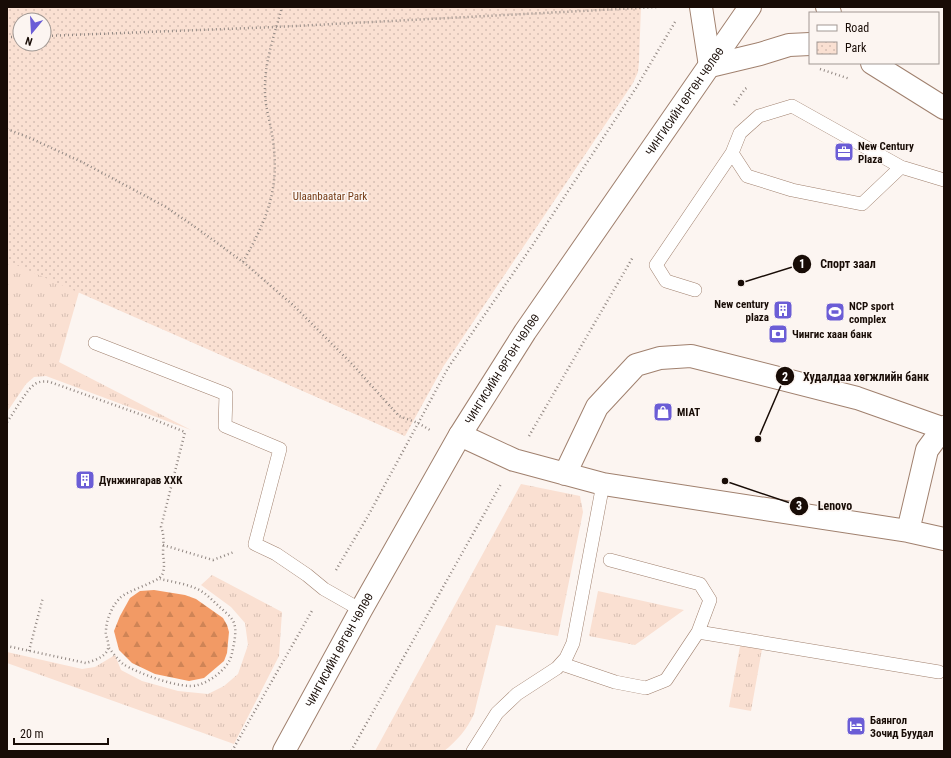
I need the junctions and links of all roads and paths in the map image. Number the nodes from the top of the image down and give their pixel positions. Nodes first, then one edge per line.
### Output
1 (282, 7) edge
2 (658, 7) edge
3 (701, 7) edge
4 (750, 7) edge
5 (677, 19) dead end
6 (276, 27) junction
7 (52, 36) edge
8 (809, 44) edge
9 (874, 64) edge
10 (710, 66) junction
11 (751, 85) dead end
12 (944, 108) edge
13 (731, 109) dead end
14 (7, 129) edge
15 (732, 153) junction
16 (901, 167) junction
17 (944, 180) edge
18 (634, 255) dead end
19 (243, 262) junction
20 (695, 290) dead end
21 (95, 343) dead end
22 (7, 422) edge
23 (418, 423) junction
24 (943, 427) edge
25 (430, 430) dead end
26 (460, 435) junction
27 (514, 460) junction
28 (565, 474) junction
29 (603, 484) junction
30 (908, 531) junction
31 (944, 539) edge
32 (255, 544) junction
33 (163, 545) junction
34 (610, 560) dead end
35 (160, 579) junction
36 (324, 589) junction
37 (44, 597) dead end
38 (361, 610) junction
39 (698, 632) junction
40 (7, 646) edge
41 (109, 648) junction
42 (29, 651) junction
43 (562, 664) junction
44 (939, 672) dead end
45 (232, 751) edge
46 (284, 751) edge
47 (351, 751) edge
48 (473, 751) edge

1 - 6 path
2 - 6 path
3 - 10 main road
4 - 10 main road, ЧИНГИСИЙН ӨРГӨН ЧӨЛӨӨ
5 - 23 path
6 - 7 path
6 - 19 path
8 - 10 main road
9 - 12 main road
10 - 26 main road, ЧИНГИСИЙН ӨРГӨН ЧӨЛӨӨ
11 - 13 path
14 - 19 path
15 - 16 lane
15 - 16 lane
15 - 20 lane
16 - 17 lane
18 - 27 path
19 - 23 path
21 - 32 lane
22 - 33 path
23 - 25 path
23 - 36 path
24 - 28 main road
24 - 30 main road
26 - 27 main road
26 - 38 main road, ЧИНГИСИЙН ӨРГӨН ЧӨЛӨӨ
27 - 28 main road
27 - 47 path
28 - 29 main road
29 - 30 main road
29 - 43 lane
30 - 31 main road
32 - 33 path
32 - 36 lane
33 - 35 path
34 - 39 lane
35 - 41 path
35 - 41 path
36 - 38 lane
36 - 45 path
37 - 42 path
38 - 46 main road, ЧИНГИСИЙН ӨРГӨН ЧӨЛӨӨ
39 - 43 lane
39 - 44 lane
40 - 42 path
41 - 42 path
43 - 48 lane

